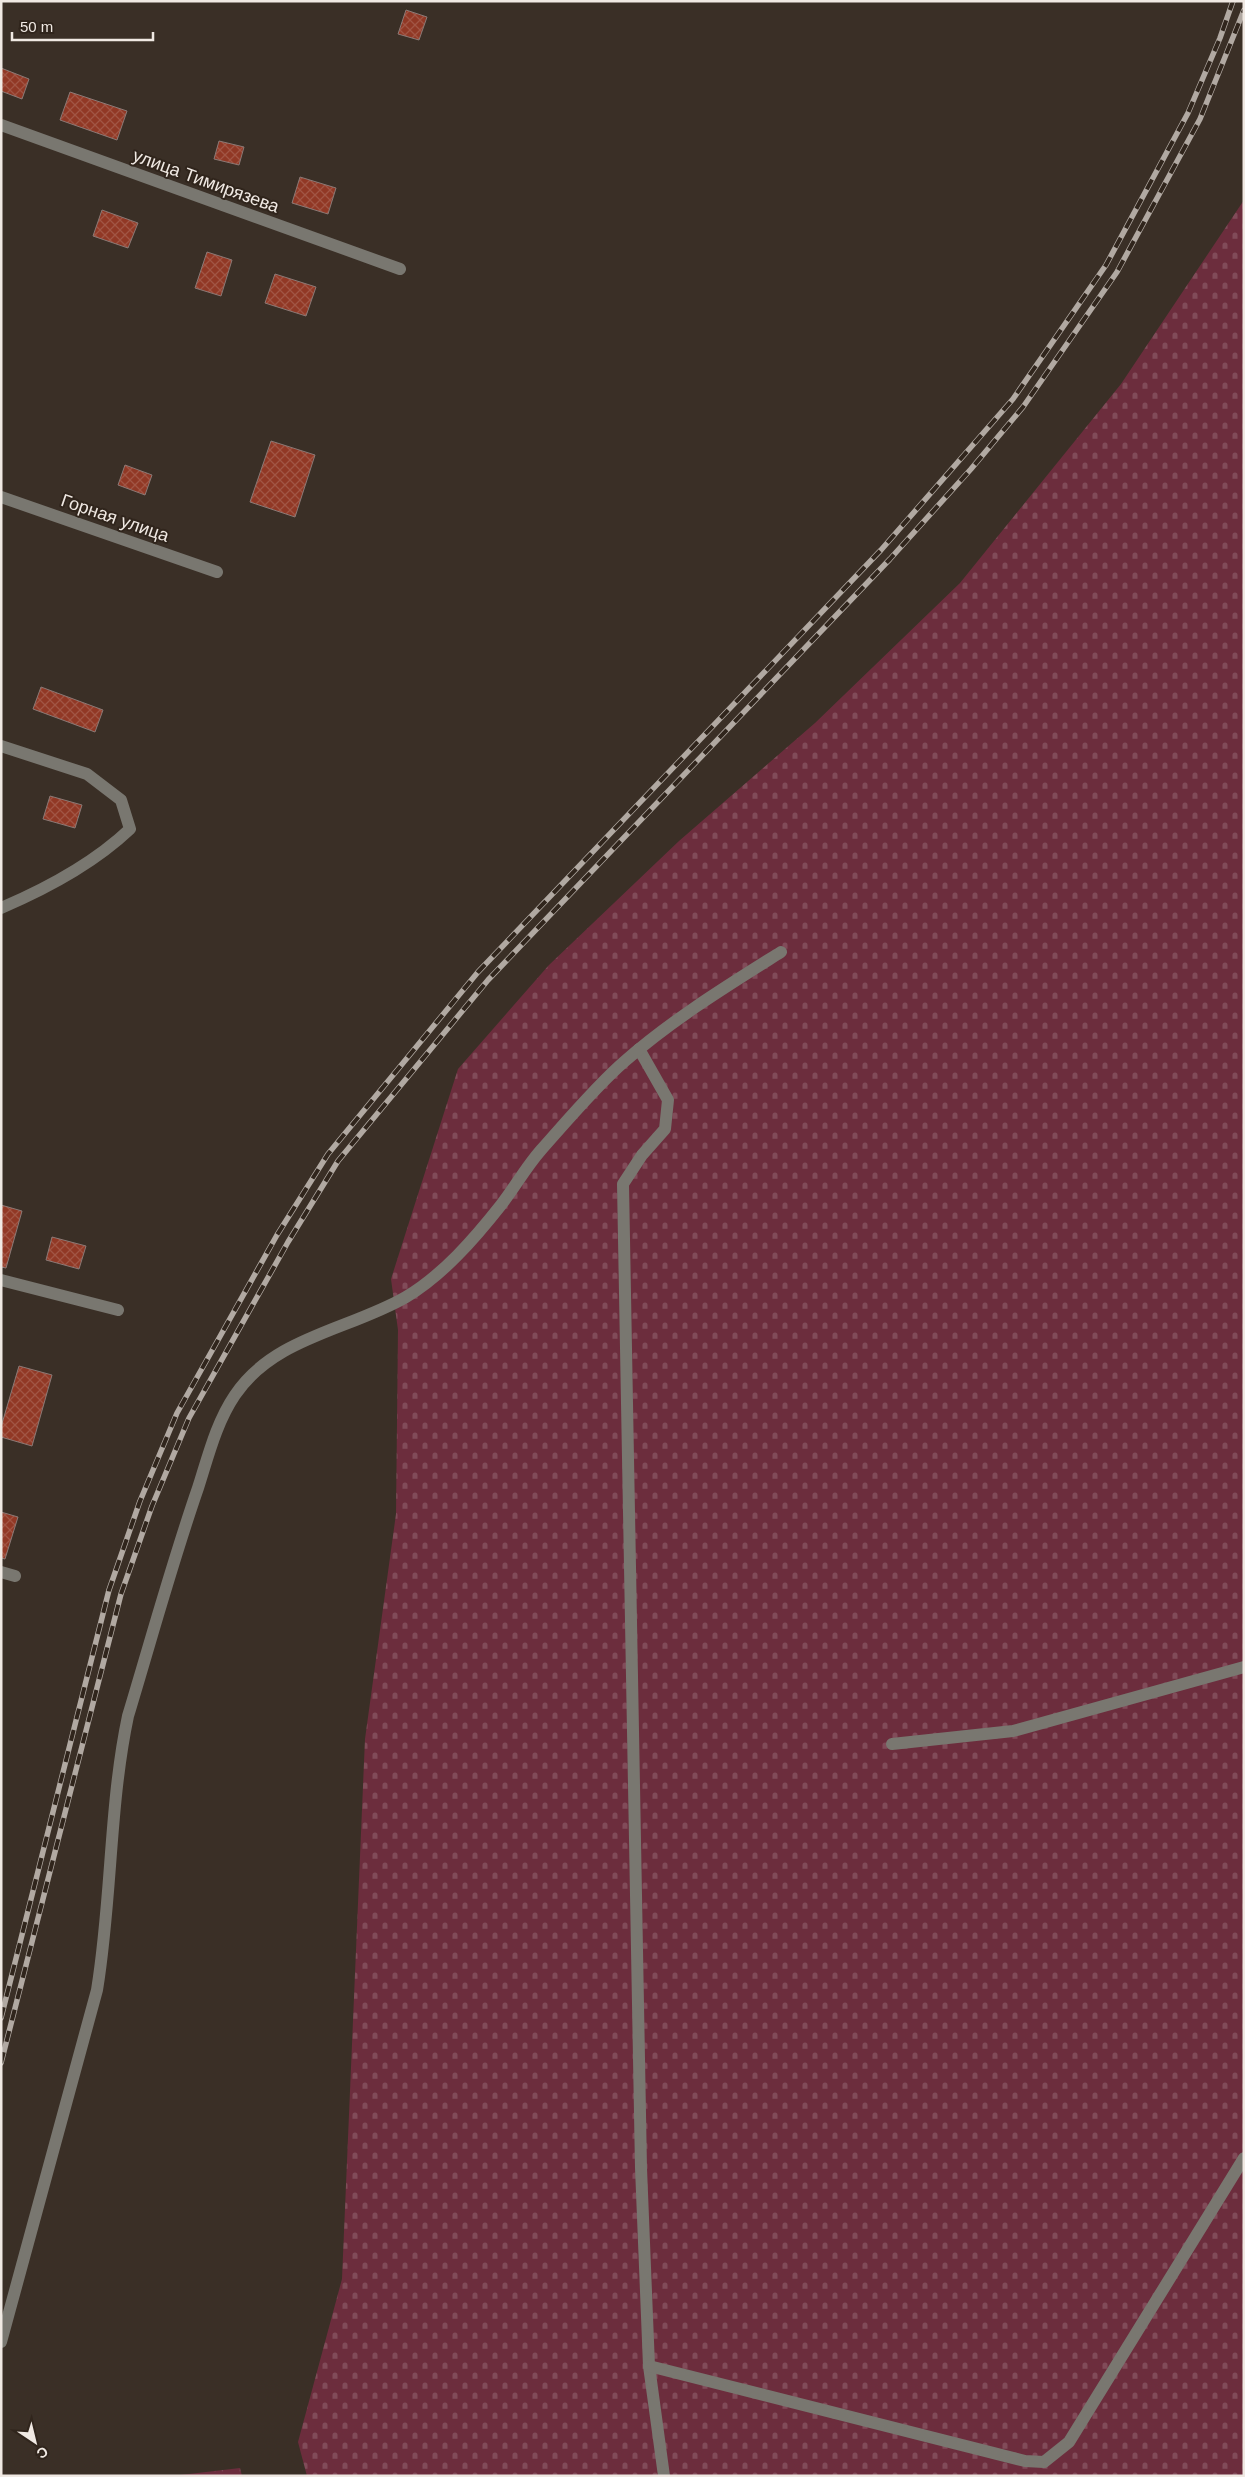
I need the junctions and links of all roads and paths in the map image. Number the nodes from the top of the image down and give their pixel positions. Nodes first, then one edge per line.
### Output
1 (1, 125) edge
2 (400, 269) dead end
3 (1, 497) edge
4 (217, 572) dead end
5 (1, 746) edge
6 (1, 908) edge
7 (780, 952) dead end
8 (639, 1049) junction
9 (1, 1280) edge
10 (118, 1310) dead end
11 (1, 1572) edge
12 (15, 1576) dead end
13 (1244, 1668) edge
14 (892, 1744) dead end
15 (1244, 2158) edge
16 (1, 2342) edge
17 (649, 2366) junction
18 (664, 2476) edge

1 - 2 street, улица Тимирязева
3 - 4 street, Горная улица
5 - 6 street
7 - 8 street
8 - 16 street
8 - 17 street
9 - 10 street
11 - 12 street
13 - 14 street
15 - 17 street
17 - 18 street

